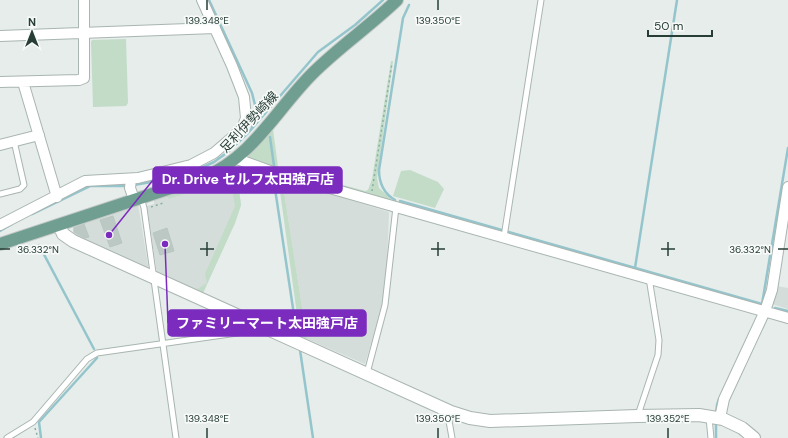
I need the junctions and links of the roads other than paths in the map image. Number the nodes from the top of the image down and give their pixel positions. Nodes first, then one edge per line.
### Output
1 (84, 0) edge
2 (202, 0) edge
3 (397, 0) edge
4 (541, 0) edge
5 (215, 28) junction
6 (85, 34) junction
7 (0, 36) edge
8 (0, 82) edge
9 (23, 82) junction
10 (38, 135) junction
11 (14, 141) junction
12 (0, 145) edge
13 (237, 159) junction
14 (788, 187) edge
15 (133, 189) junction
16 (0, 194) edge
17 (57, 196) junction
18 (396, 207) junction
19 (0, 225) edge
20 (59, 225) junction
21 (504, 237) junction
22 (0, 244) edge
23 (154, 278) junction
24 (649, 278) junction
25 (765, 311) junction
26 (788, 318) edge
27 (261, 326) junction
28 (162, 344) junction
29 (367, 374) junction
30 (450, 412) junction
31 (637, 416) junction
32 (715, 417) junction
33 (7, 438) edge
34 (176, 438) edge
35 (452, 438) edge
36 (711, 438) edge
37 (754, 438) edge

1 - 6 street
2 - 5 street
3 - 13 main road, 足利伊勢崎線
4 - 21 lane
5 - 6 street
5 - 15 street
6 - 7 street
6 - 9 street
8 - 9 street
9 - 10 street
10 - 11 street
10 - 17 street
11 - 12 street
11 - 16 lane
13 - 15 main road, 足利伊勢崎線
13 - 18 street
14 - 25 street
15 - 17 street
15 - 20 main road, 足利伊勢崎線
15 - 23 lane
17 - 19 street
18 - 21 street
18 - 29 lane
20 - 22 main road, 足利伊勢崎線
20 - 23 street
21 - 24 street
23 - 27 street
23 - 28 lane
24 - 25 street
24 - 31 lane
25 - 26 street
25 - 32 street
27 - 28 lane
27 - 29 street
28 - 33 lane
28 - 34 lane
29 - 30 street
30 - 31 street
30 - 35 lane
31 - 32 street
32 - 36 lane
32 - 37 street

